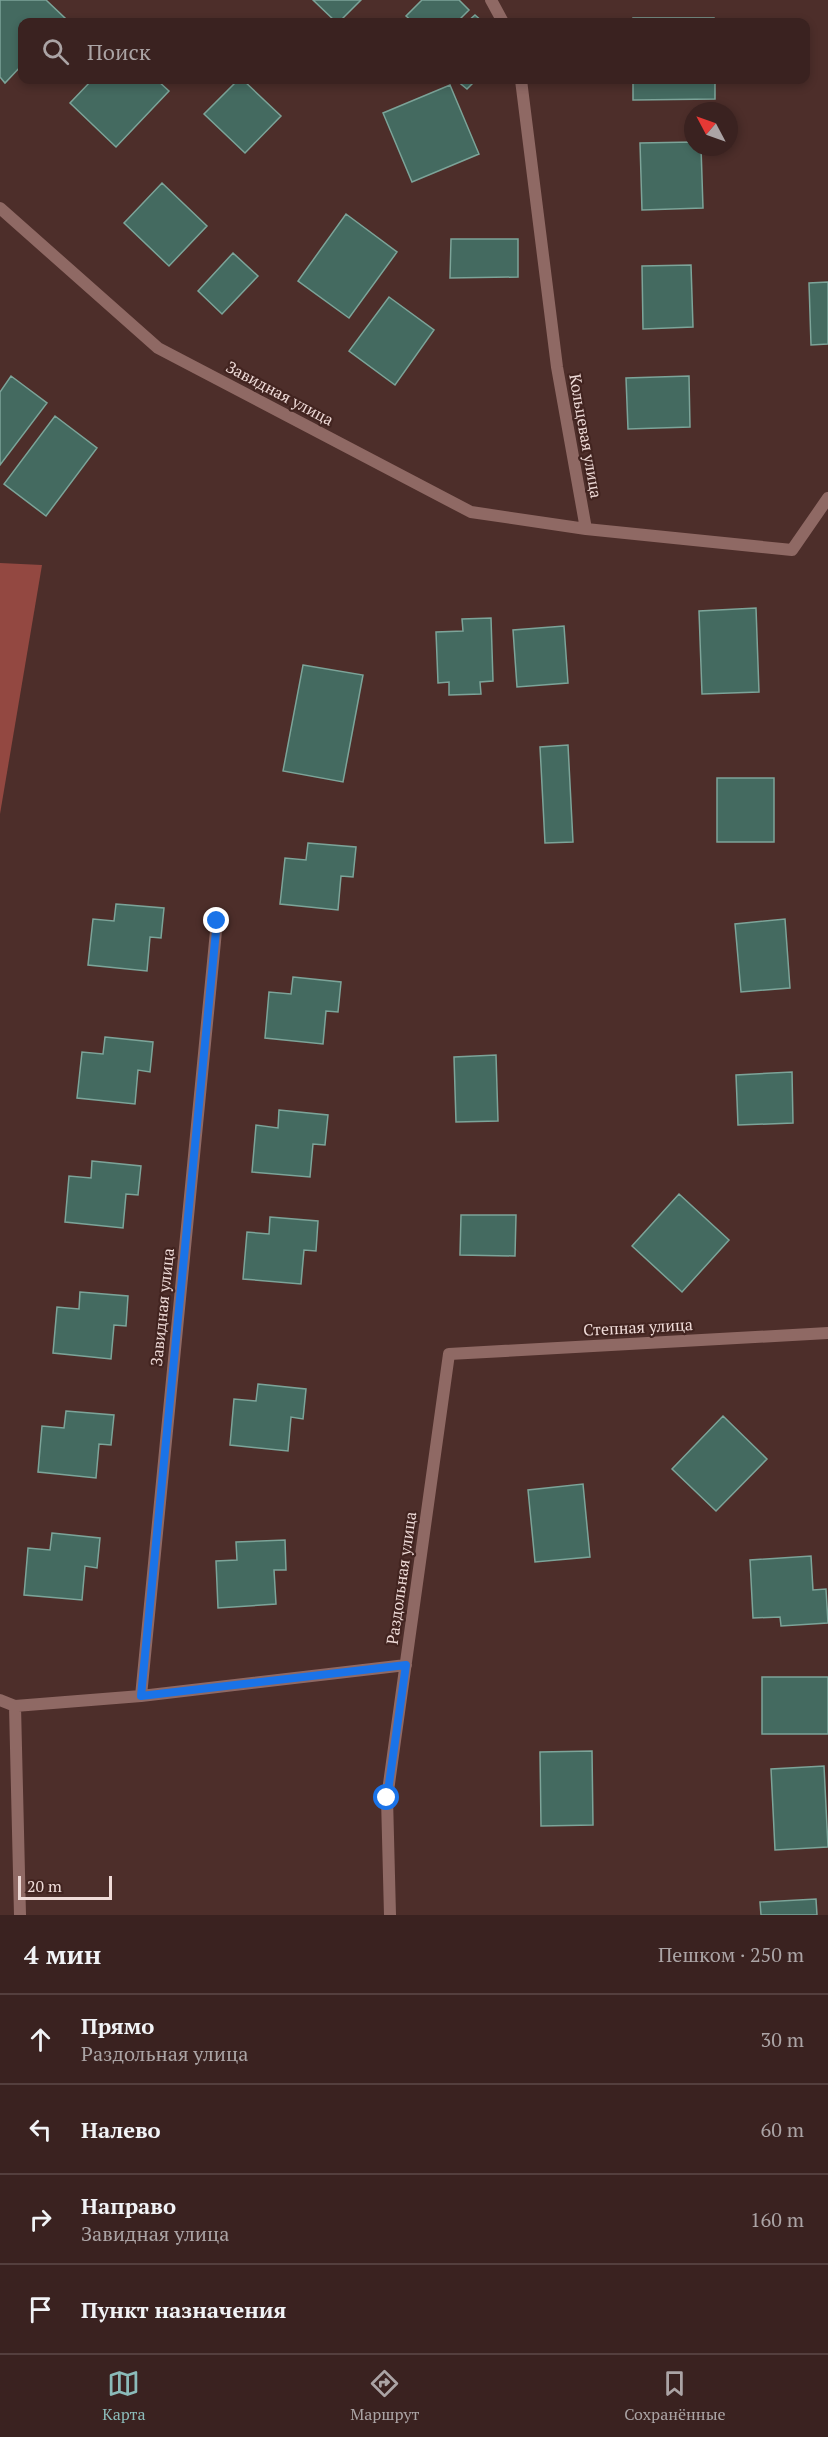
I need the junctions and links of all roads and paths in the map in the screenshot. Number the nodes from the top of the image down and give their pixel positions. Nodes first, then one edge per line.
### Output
1 (484, 0) edge
2 (494, 5) edge
3 (522, 84) edge
4 (0, 208) edge
5 (828, 498) edge
6 (828, 517) edge
7 (586, 529) junction
8 (217, 921) dead end
9 (828, 1333) edge
10 (449, 1354) joint
11 (406, 1665) junction
12 (141, 1696) junction
13 (0, 1700) edge
14 (15, 1707) junction
15 (20, 1915) edge
16 (390, 1915) edge

1 - 2 street
3 - 7 street, Кольцевая улица
4 - 7 street, Завидная улица
5 - 6 street
5 - 7 street
8 - 12 street, Завидная улица
9 - 10 street, Степная улица
10 - 11 street, Раздольная улица
11 - 12 street
11 - 16 street, Раздольная улица
12 - 14 street
13 - 14 street
14 - 15 street

